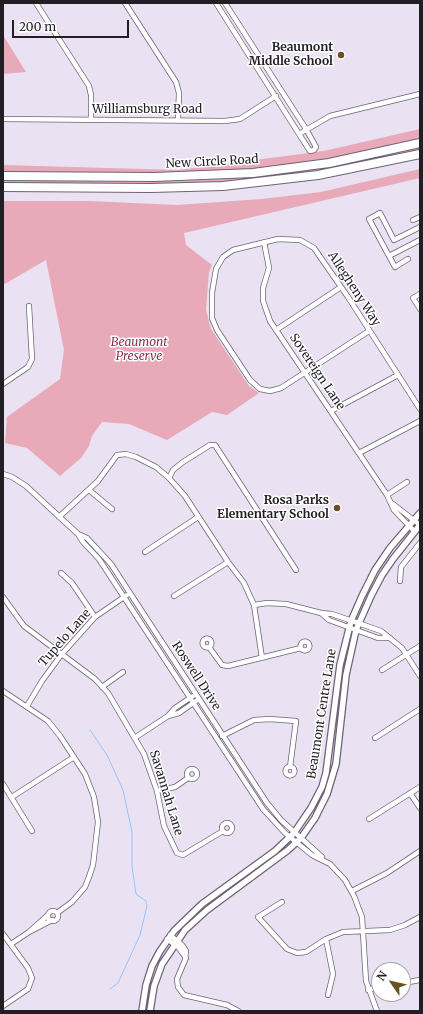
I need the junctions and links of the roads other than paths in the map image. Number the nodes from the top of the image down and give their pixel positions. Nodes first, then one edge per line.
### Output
1 (36, 3) edge
2 (125, 3) edge
3 (216, 3) edge
4 (225, 3) edge
5 (230, 11) junction
6 (224, 16) junction
7 (282, 92) junction
8 (420, 94) edge
9 (275, 96) junction
10 (3, 120) edge
11 (91, 120) junction
12 (178, 120) junction
13 (306, 130) junction
14 (299, 134) junction
15 (420, 143) edge
16 (420, 154) edge
17 (3, 176) edge
18 (3, 187) edge
19 (420, 217) edge
20 (413, 220) dead end
21 (420, 227) edge
22 (420, 240) edge
23 (264, 242) junction
24 (389, 256) junction
25 (408, 259) dead end
26 (341, 287) junction
27 (420, 294) edge
28 (29, 306) dead end
29 (420, 309) edge
30 (276, 330) junction
31 (369, 331) junction
32 (305, 373) junction
33 (398, 375) junction
34 (3, 384) edge
35 (420, 409) edge
36 (331, 411) junction
37 (420, 421) edge
38 (359, 453) junction
39 (3, 474) edge
40 (169, 478) junction
41 (407, 482) dead end
42 (89, 490) junction
43 (387, 495) junction
44 (393, 504) junction
45 (112, 509) dead end
46 (420, 513) edge
47 (59, 517) junction
48 (198, 517) junction
49 (414, 520) junction
50 (409, 525) junction
51 (420, 525) edge
52 (414, 531) junction
53 (78, 534) junction
54 (420, 543) edge
55 (145, 552) dead end
56 (228, 562) junction
57 (296, 570) dead end
58 (61, 573) dead end
59 (400, 581) dead end
60 (130, 593) junction
61 (125, 596) junction
62 (174, 596) dead end
63 (3, 597) edge
64 (254, 605) junction
65 (321, 613) junction
66 (95, 617) junction
67 (351, 621) junction
68 (359, 623) junction
69 (349, 627) junction
70 (356, 630) junction
71 (390, 638) junction
72 (420, 646) edge
73 (209, 647) dead end
74 (301, 648) dead end
75 (406, 654) junction
76 (61, 655) junction
77 (262, 658) junction
78 (382, 670) dead end
79 (123, 672) dead end
80 (420, 676) edge
81 (102, 687) junction
82 (3, 691) edge
83 (196, 694) junction
84 (190, 698) junction
85 (199, 699) junction
86 (194, 703) junction
87 (27, 706) junction
88 (420, 709) edge
89 (168, 716) junction
90 (223, 736) junction
91 (136, 737) junction
92 (375, 738) dead end
93 (218, 740) junction
94 (74, 757) junction
95 (290, 767) dead end
96 (188, 778) dead end
97 (3, 784) edge
98 (420, 787) edge
99 (157, 791) junction
100 (410, 793) junction
101 (12, 797) junction
102 (420, 808) edge
103 (369, 819) dead end
104 (32, 831) dead end
105 (223, 831) dead end
106 (294, 833) junction
107 (290, 837) junction
108 (298, 841) junction
109 (420, 851) edge
110 (352, 891) junction
111 (282, 902) dead end
112 (57, 913) junction
113 (48, 915) junction
114 (420, 917) edge
115 (52, 920) junction
116 (29, 932) junction
117 (363, 932) junction
118 (3, 934) edge
119 (169, 937) junction
120 (326, 939) junction
121 (175, 942) junction
122 (11, 944) junction
123 (371, 989) edge
124 (368, 990) junction
125 (328, 995) dead end
126 (3, 1006) edge
127 (142, 1011) edge
128 (150, 1011) edge
129 (238, 1011) edge
130 (377, 1011) edge

1 - 11 street
2 - 12 street
3 - 6 street
4 - 5 street
5 - 6 street
5 - 7 street
6 - 9 street
7 - 9 street, Williamsburg Road
7 - 13 street
8 - 13 street
9 - 12 street, Williamsburg Road
9 - 14 street
10 - 11 street, Williamsburg Road
11 - 12 street, Williamsburg Road
13 - 14 street
13 - 14 street
15 - 17 highway, New Circle Road
16 - 18 highway, New Circle Road
19 - 20 street
21 - 24 street
22 - 24 street
23 - 26 street, Allegheny Way
23 - 30 street, Sovereign Lane
23 - 32 street, Allegheny Way
24 - 25 street
26 - 30 street
26 - 31 street, Allegheny Way
27 - 29 street
28 - 34 street
30 - 32 street, Sovereign Lane
31 - 32 street, Allegheny Way
31 - 33 street, Allegheny Way
32 - 36 street, Sovereign Lane
33 - 35 street, Allegheny Way
33 - 36 street
36 - 38 street, Sovereign Lane
37 - 38 street
38 - 43 street, Sovereign Lane
39 - 47 street, Roswell Drive
40 - 42 street
40 - 48 street
40 - 57 street
41 - 43 street
42 - 45 street
42 - 47 street
43 - 44 street, Sovereign Lane
44 - 49 street, Sovereign Lane
44 - 50 street, Sovereign Lane
46 - 49 street, Beaumont Centre Lane
47 - 53 street, Roswell Drive
48 - 55 street
48 - 56 street
49 - 50 street, Beaumont Centre Lane
49 - 51 street, Sovereign Lane
50 - 52 street, Sovereign Lane
50 - 67 street, Beaumont Centre Lane
51 - 52 street, Beaumont Centre Lane
52 - 68 street, Beaumont Centre Lane
53 - 60 street, Roswell Drive
53 - 61 street, Roswell Drive
54 - 59 street
56 - 62 street
56 - 64 street
58 - 66 street
60 - 61 street, Tupelo Lane
60 - 83 street, Roswell Drive
61 - 66 street, Tupelo Lane
61 - 84 street, Roswell Drive
63 - 76 street, Savannah Lane
64 - 65 street
64 - 77 street
65 - 67 street
65 - 69 street
66 - 76 street, Tupelo Lane
67 - 68 street
67 - 69 street, Beaumont Centre Lane
68 - 70 street, Beaumont Centre Lane
68 - 71 street
69 - 70 street
69 - 106 street, Beaumont Centre Lane
70 - 71 street
70 - 108 street, Beaumont Centre Lane
71 - 75 street
72 - 75 street
73 - 77 street
74 - 77 street
75 - 78 street
75 - 80 street
76 - 81 street, Savannah Lane
76 - 87 street, Tupelo Lane
79 - 81 street
81 - 91 street, Savannah Lane
82 - 87 street
83 - 84 street
83 - 85 street, Roswell Drive
84 - 86 street, Roswell Drive
84 - 89 street
85 - 86 street
85 - 90 street, Roswell Drive
86 - 89 street
86 - 93 street, Roswell Drive
87 - 94 street
88 - 92 street
89 - 91 street
90 - 93 street
90 - 95 street
90 - 106 street, Roswell Drive
91 - 99 street, Savannah Lane
93 - 107 street, Roswell Drive
94 - 101 street
94 - 112 street
96 - 99 street
97 - 101 street
98 - 100 street
99 - 105 street, Savannah Lane
100 - 102 street
100 - 103 street
101 - 104 street
106 - 107 street, Beaumont Centre Lane
106 - 108 street, Roswell Drive
107 - 108 street, Roswell Drive
107 - 119 street, Beaumont Centre Lane
108 - 110 street
108 - 121 street, Beaumont Centre Lane
109 - 110 street
110 - 117 street
111 - 120 street
112 - 113 street
112 - 115 street
113 - 115 street
113 - 116 street
114 - 117 street
115 - 116 street
116 - 122 street
117 - 120 street
117 - 124 street
118 - 122 street
119 - 121 street
119 - 127 street, Beaumont Centre Lane
120 - 125 street
121 - 128 street, Beaumont Centre Lane
121 - 129 street
122 - 126 street
123 - 124 street
124 - 130 street

